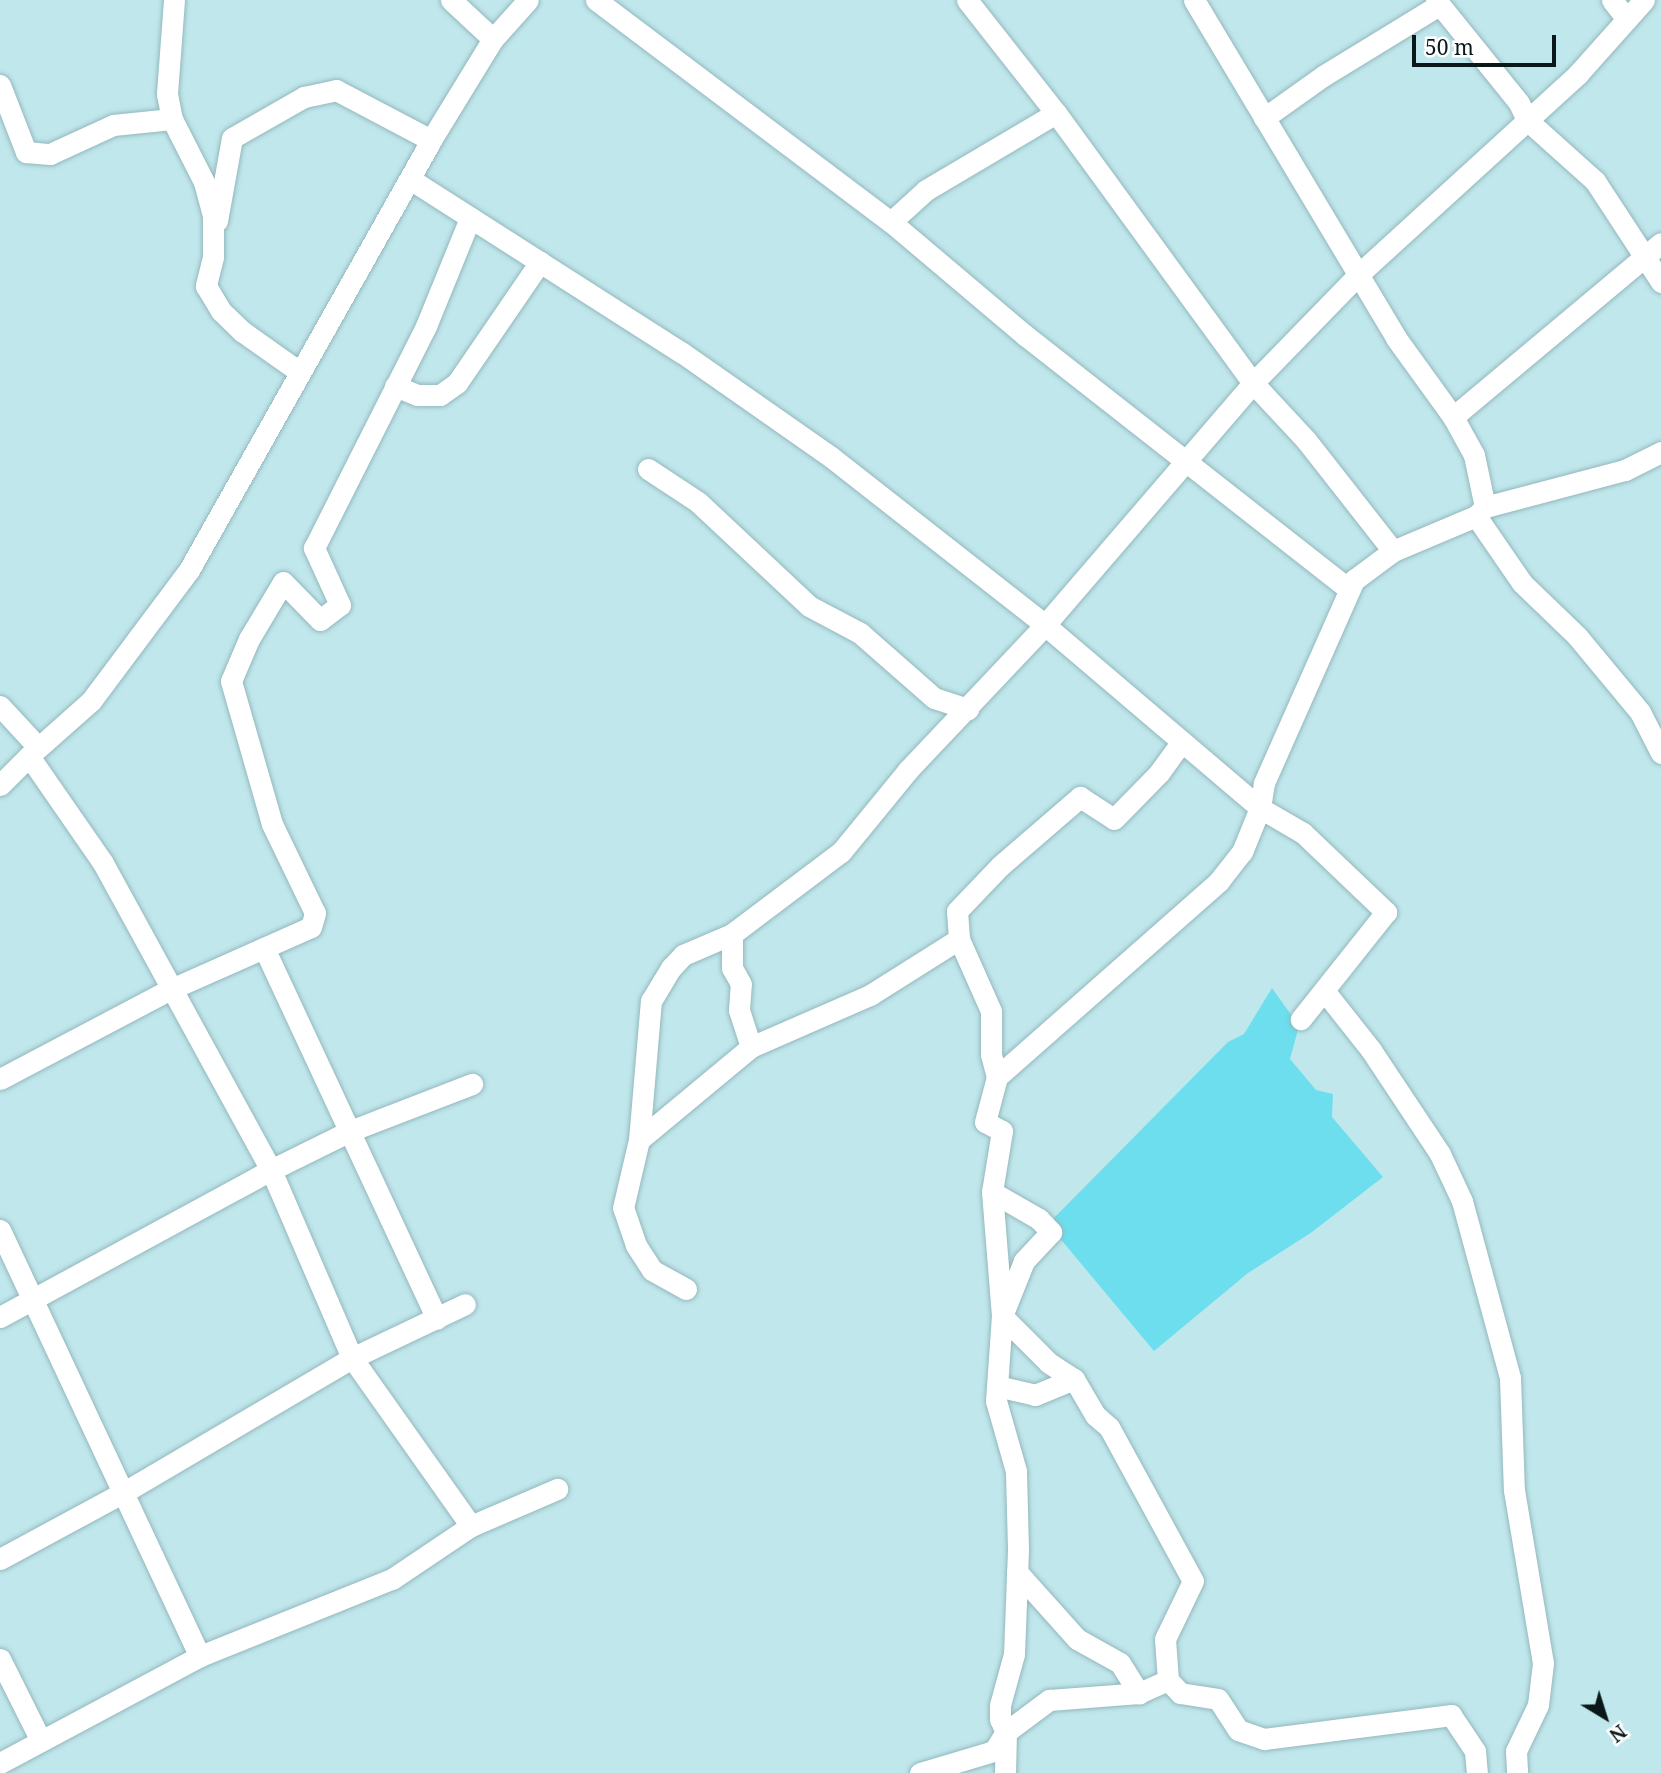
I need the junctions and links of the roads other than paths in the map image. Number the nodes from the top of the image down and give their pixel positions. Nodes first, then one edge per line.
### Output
1 (174, 0) edge
2 (451, 0) edge
3 (528, 0) edge
4 (596, 0) edge
5 (967, 0) edge
6 (1194, 0) edge
7 (1612, 0) edge
8 (1644, 0) edge
9 (1438, 3) edge
10 (1627, 19) junction
11 (493, 39) junction
12 (0, 85) edge
13 (1056, 113) junction
14 (1264, 118) junction
15 (172, 119) junction
16 (1527, 120) junction
17 (431, 140) junction
18 (410, 178) junction
19 (470, 218) junction
20 (891, 222) junction
21 (215, 230) junction
22 (1661, 243) edge
23 (1642, 256) junction
24 (540, 262) junction
25 (1359, 274) junction
26 (1661, 282) edge
27 (298, 371) junction
28 (1253, 383) junction
29 (394, 386) junction
30 (1453, 417) junction
31 (1661, 452) edge
32 (1184, 463) junction
33 (649, 469) dead end
34 (1480, 512) junction
35 (1393, 551) junction
36 (1349, 589) junction
37 (1045, 625) junction
38 (0, 706) edge
39 (968, 709) junction
40 (1182, 741) junction
41 (33, 750) junction
42 (1661, 753) edge
43 (0, 785) edge
44 (1260, 808) junction
45 (732, 934) junction
46 (959, 939) junction
47 (264, 948) junction
48 (170, 990) junction
49 (1326, 993) junction
50 (1301, 1019) dead end
51 (751, 1047) junction
52 (997, 1077) junction
53 (0, 1079) edge
54 (472, 1084) dead end
55 (350, 1131) junction
56 (639, 1140) junction
57 (271, 1170) junction
58 (992, 1192) junction
59 (0, 1230) edge
60 (686, 1289) dead end
61 (31, 1301) junction
62 (465, 1304) dead end
63 (1002, 1316) junction
64 (0, 1317) edge
65 (437, 1319) junction
66 (352, 1358) junction
67 (1074, 1379) junction
68 (997, 1386) junction
69 (557, 1489) dead end
70 (126, 1491) junction
71 (471, 1526) junction
72 (0, 1559) edge
73 (1017, 1572) junction
74 (200, 1656) junction
75 (0, 1659) edge
76 (1168, 1680) junction
77 (1139, 1693) junction
78 (1006, 1732) junction
79 (40, 1739) junction
80 (0, 1763) edge
81 (920, 1773) edge
82 (1005, 1773) edge
83 (1477, 1773) edge
84 (1517, 1773) edge

1 - 15 street
2 - 11 street
3 - 11 street
4 - 20 street
5 - 13 street
6 - 14 street
7 - 10 street
8 - 10 street
9 - 14 street
9 - 16 street
10 - 16 street
11 - 17 street
12 - 15 street
13 - 20 street
13 - 28 street
14 - 25 street
15 - 21 street
16 - 23 street
16 - 25 street
17 - 18 street
17 - 21 street
18 - 19 street
18 - 27 street
19 - 24 street
19 - 29 street
20 - 32 street
21 - 27 street
22 - 23 street
23 - 26 street
23 - 30 street
24 - 29 street
24 - 37 street
25 - 28 street
25 - 30 street
27 - 41 street
28 - 32 street
28 - 35 street
29 - 47 street
30 - 34 street
31 - 34 street
32 - 36 street
32 - 37 street
33 - 39 street
34 - 35 street
34 - 42 street
35 - 36 street
36 - 44 street
37 - 39 street
37 - 40 street
38 - 41 street
39 - 45 street
40 - 44 street
40 - 46 street
41 - 43 street
41 - 48 street
44 - 49 street
44 - 52 street
45 - 51 street
45 - 56 street
46 - 51 street
46 - 52 street
47 - 48 street
47 - 55 street
48 - 53 street
48 - 57 street
49 - 50 street
49 - 84 street
51 - 56 street
52 - 58 street
54 - 55 street
55 - 57 street
55 - 65 street
56 - 60 street
57 - 61 street
57 - 66 street
58 - 63 street
58 - 63 street
59 - 61 street
61 - 64 street
61 - 70 street
62 - 65 street
63 - 67 street
63 - 68 street
65 - 66 street
66 - 70 street
66 - 71 street
67 - 68 street
67 - 76 street
68 - 73 street
69 - 71 street
70 - 72 street
70 - 74 street
71 - 74 street
73 - 77 street
73 - 78 street
74 - 79 street
75 - 79 street
76 - 77 street
76 - 83 street
77 - 78 street
78 - 81 street
78 - 82 street
79 - 80 street

